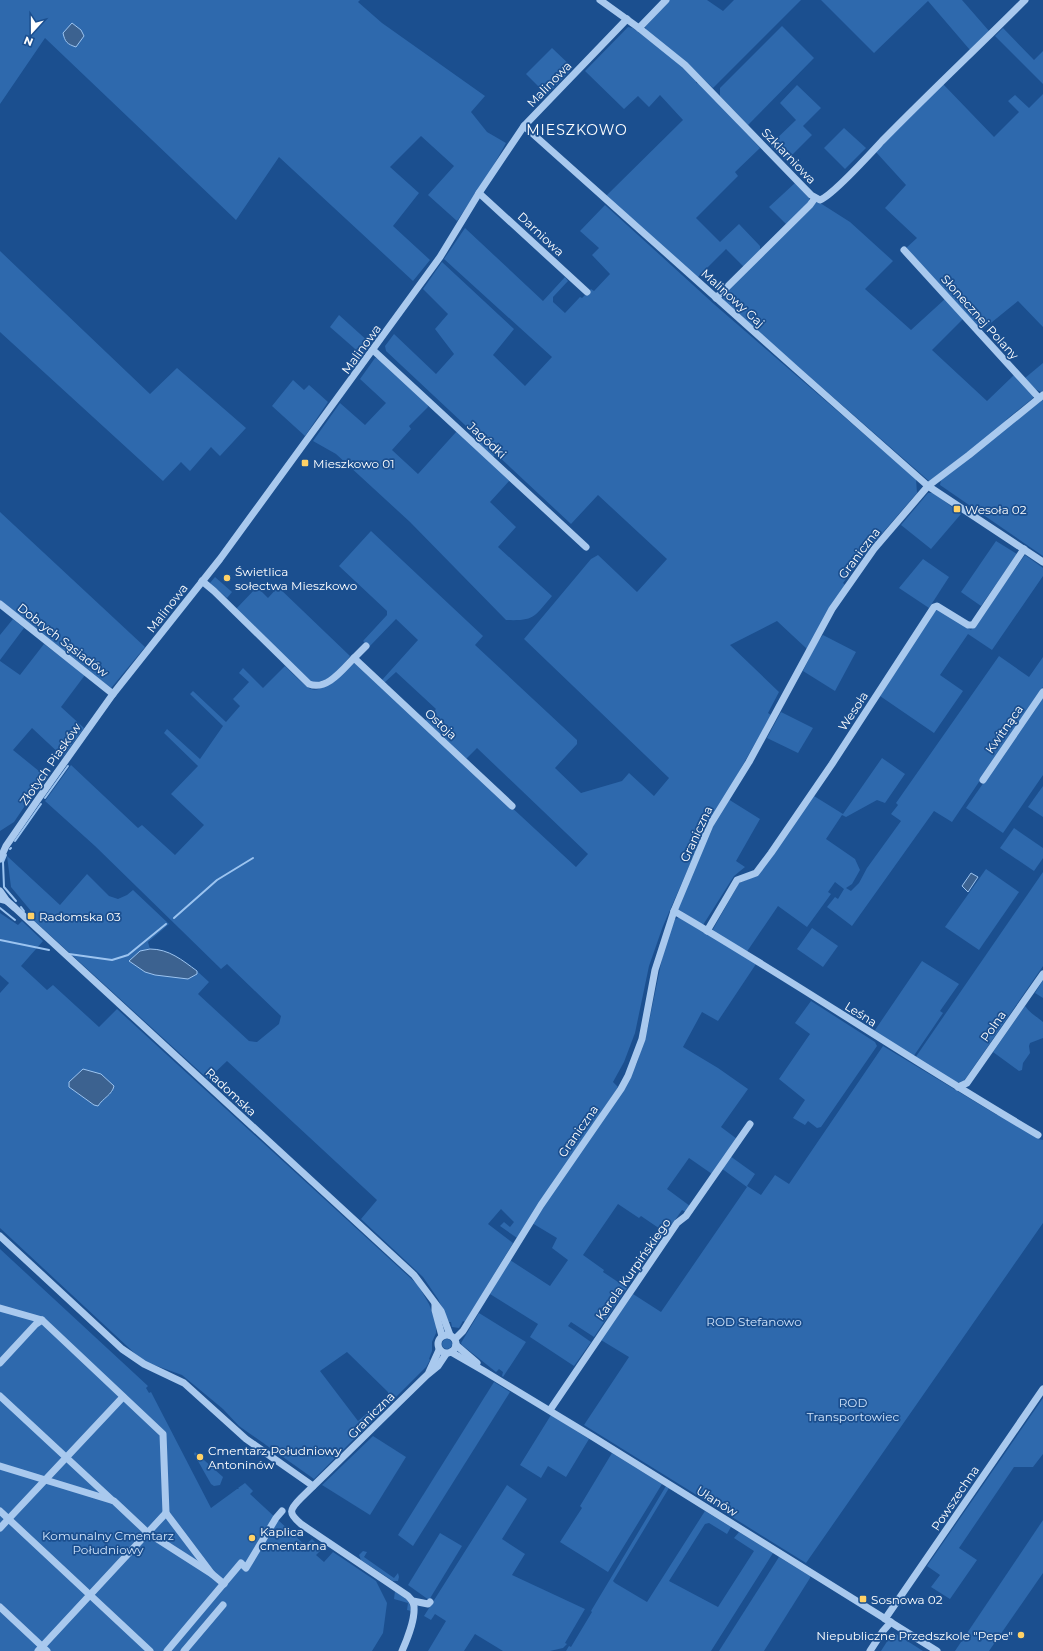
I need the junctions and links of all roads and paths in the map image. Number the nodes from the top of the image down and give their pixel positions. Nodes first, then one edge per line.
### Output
1 (600, 0) edge
2 (666, 0) edge
3 (1025, 0) edge
4 (627, 19) junction
5 (639, 28) junction
6 (524, 126) junction
7 (479, 193) junction
8 (815, 198) junction
9 (904, 250) dead end
10 (587, 292) dead end
11 (716, 298) junction
12 (373, 350) junction
13 (1041, 396) edge
14 (928, 486) junction
15 (586, 547) dead end
16 (1024, 549) junction
17 (1043, 562) edge
18 (202, 581) junction
19 (0, 604) edge
20 (366, 646) dead end
21 (354, 658) junction
22 (1043, 692) edge
23 (113, 694) junction
24 (983, 780) dead end
25 (512, 806) dead end
26 (3, 848) edge
27 (0, 859) edge
28 (0, 891) edge
29 (3, 900) edge
30 (674, 911) junction
31 (707, 931) junction
32 (1043, 974) edge
33 (958, 1087) junction
34 (750, 1124) dead end
35 (1038, 1135) dead end
36 (0, 1236) edge
37 (435, 1304) junction
38 (0, 1308) edge
39 (42, 1320) junction
40 (442, 1336) junction
41 (454, 1340) junction
42 (446, 1352) junction
43 (0, 1363) edge
44 (484, 1371) junction
45 (1043, 1389) edge
46 (0, 1396) edge
47 (123, 1396) junction
48 (550, 1410) junction
49 (66, 1457) junction
50 (0, 1466) edge
51 (44, 1480) junction
52 (313, 1486) junction
53 (114, 1501) junction
54 (0, 1511) edge
55 (282, 1511) dead end
56 (166, 1513) junction
57 (8, 1519) junction
58 (0, 1528) edge
59 (148, 1533) junction
60 (212, 1574) junction
61 (224, 1584) junction
62 (90, 1595) junction
63 (412, 1601) junction
64 (430, 1602) dead end
65 (223, 1605) dead end
66 (0, 1607) edge
67 (888, 1621) junction
68 (43, 1649) edge
69 (150, 1651) edge
70 (167, 1651) edge
71 (184, 1651) edge
72 (402, 1651) edge
73 (870, 1651) edge
74 (937, 1651) edge

1 - 4 street, Szklarniowa
2 - 5 street
3 - 8 street, Szklarniowa
4 - 5 street, Szklarniowa
4 - 6 street, Malinowa
5 - 8 street, Szklarniowa
6 - 7 street, Malinowa
6 - 11 street, Malinowy Gaj
7 - 10 street, Darniowa
7 - 12 street, Malinowa
8 - 11 street
9 - 13 street, Słonecznej Polany
11 - 14 street, Malinowy Gaj
12 - 15 street, Jagódki
12 - 18 street, Malinowa
13 - 14 street, Graniczna
14 - 16 street
14 - 30 street, Graniczna
16 - 17 street
16 - 31 street, Wesoła
18 - 21 street
18 - 23 street, Malinowa
19 - 23 street, Dobrych Sąsiadów
20 - 21 street
21 - 25 street, Ostoja
22 - 24 street, Kwitnąca
23 - 26 street, Złotych Piasków
26 - 27 street, Złotych Piasków
28 - 29 street, Radomska
29 - 37 street, Radomska
30 - 31 street, Leśna
30 - 41 street, Graniczna
31 - 33 street, Leśna
32 - 33 street, Polna
33 - 35 street, Leśna
34 - 48 street, Karola Kurpińskiego
36 - 52 street
37 - 40 street, Radomska
37 - 41 street, Radomska
38 - 39 street
39 - 43 street
39 - 47 street
40 - 41 street
40 - 42 street
41 - 42 street, Graniczna
41 - 44 street, Ułanów
42 - 44 street, Ułanów
42 - 52 street, Graniczna
44 - 48 street, Ułanów
45 - 67 street, Powszechna
46 - 49 street
47 - 49 street
47 - 56 street
48 - 67 street, Ułanów
49 - 51 street
49 - 53 street
50 - 51 street
51 - 53 street
51 - 57 street
52 - 63 street, Graniczna
53 - 59 street
54 - 57 street
55 - 61 street
56 - 59 street
56 - 60 street
57 - 58 street
57 - 62 street
59 - 60 street
59 - 62 street
60 - 61 street
61 - 70 street
62 - 68 street
62 - 69 street
63 - 64 street
63 - 72 street
65 - 71 street
66 - 68 street
67 - 73 street, Powszechna
67 - 74 street, Ułanów

